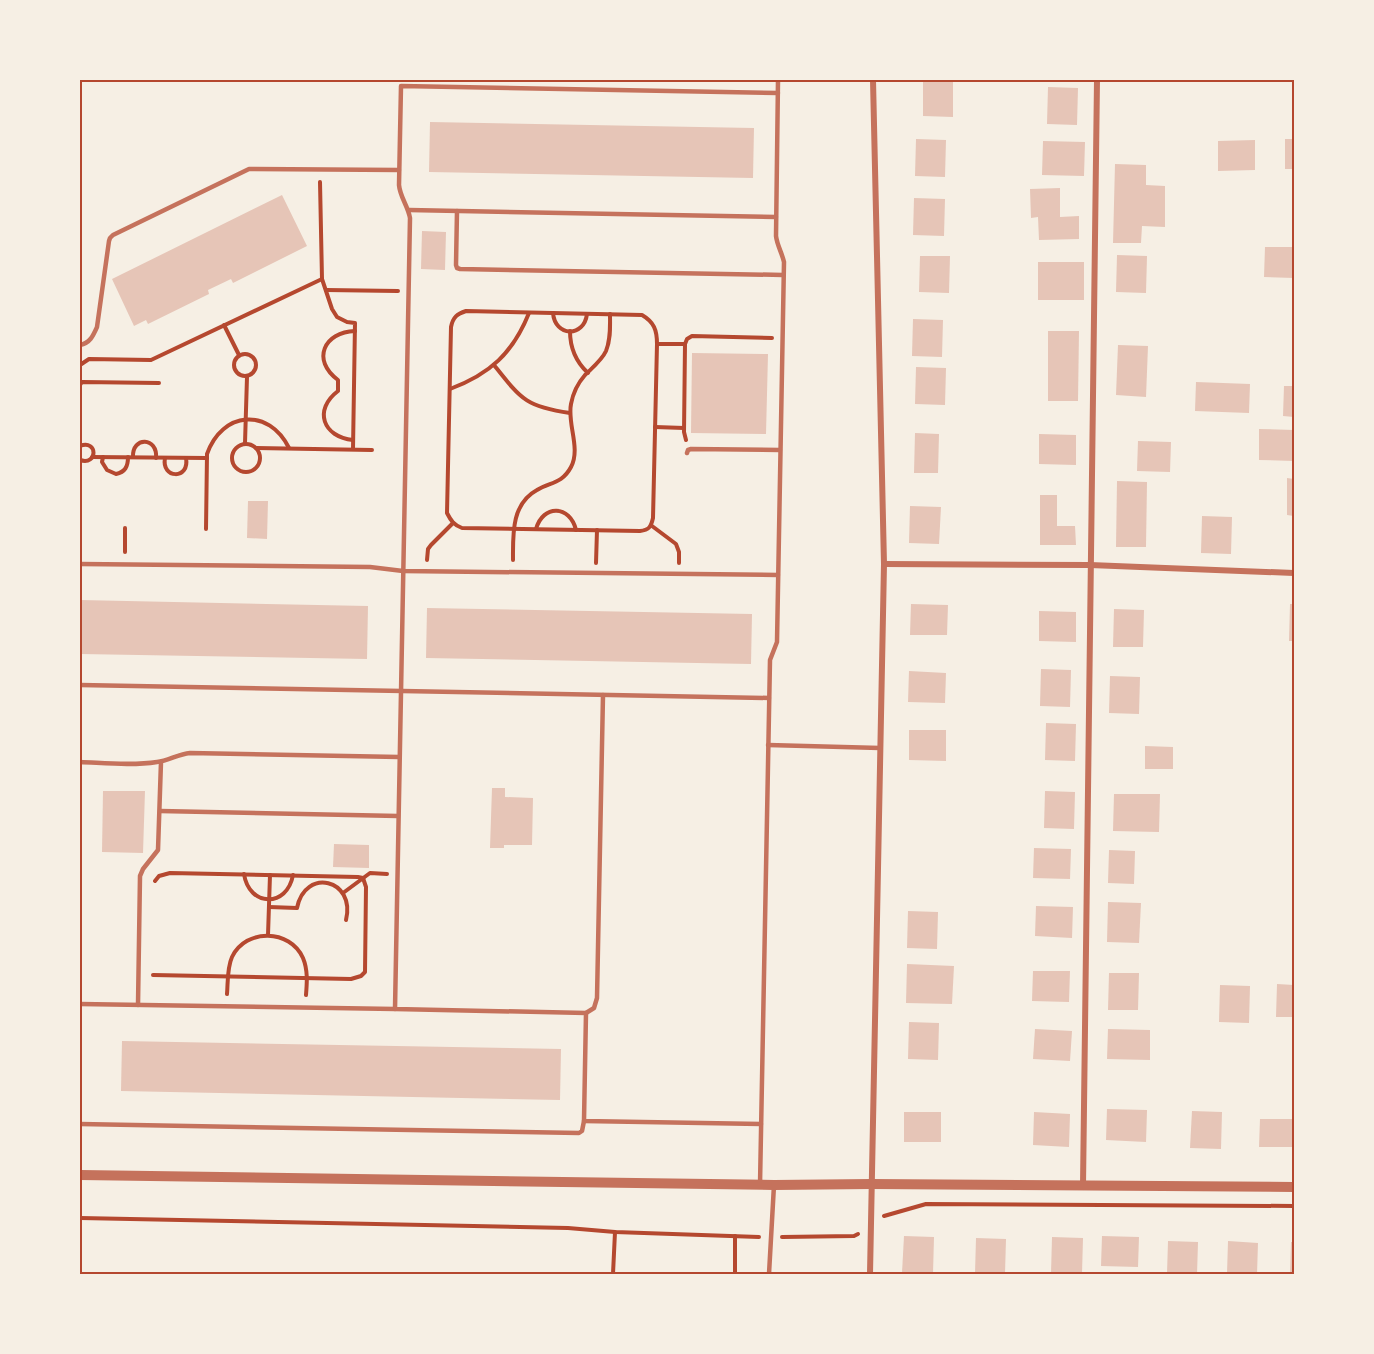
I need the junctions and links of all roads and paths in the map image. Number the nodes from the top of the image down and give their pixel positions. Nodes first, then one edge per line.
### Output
1 (778, 80) edge
2 (873, 80) edge
3 (1097, 80) edge
4 (778, 93) junction
5 (320, 169) junction
6 (399, 170) junction
7 (409, 210) junction
8 (457, 211) junction
9 (776, 217) junction
10 (783, 275) junction
11 (322, 279) junction
12 (326, 290) junction
13 (408, 291) junction
14 (529, 313) junction
15 (553, 313) junction
16 (587, 314) junction
17 (610, 314) junction
18 (224, 325) junction
19 (355, 331) junction
20 (570, 331) junction
21 (782, 338) junction
22 (657, 344) junction
23 (685, 344) junction
24 (80, 345) edge
25 (239, 355) junction
26 (80, 365) edge
27 (494, 365) junction
28 (588, 373) junction
29 (247, 376) junction
30 (159, 382) dead end
31 (80, 384) edge
32 (450, 388) junction
33 (570, 413) junction
34 (246, 419) junction
35 (655, 428) junction
36 (684, 428) junction
37 (353, 440) junction
38 (245, 443) junction
39 (80, 446) edge
40 (256, 448) junction
41 (289, 448) junction
42 (353, 449) junction
43 (372, 450) dead end
44 (780, 450) junction
45 (688, 451) joint
46 (92, 457) junction
47 (103, 457) junction
48 (130, 457) junction
49 (156, 458) junction
50 (165, 458) junction
51 (186, 458) junction
52 (207, 458) junction
53 (80, 460) edge
54 (453, 523) junction
55 (652, 526) junction
56 (125, 528) dead end
57 (206, 529) dead end
58 (513, 529) junction
59 (536, 529) junction
60 (576, 530) junction
61 (597, 530) junction
62 (80, 564) edge
63 (884, 564) junction
64 (125, 565) junction
65 (1090, 565) junction
66 (403, 571) junction
67 (427, 571) junction
68 (513, 572) junction
69 (596, 573) junction
70 (1294, 573) edge
71 (679, 574) junction
72 (778, 575) junction
73 (80, 685) edge
74 (401, 691) junction
75 (603, 695) junction
76 (769, 698) junction
77 (768, 746) junction
78 (880, 748) junction
79 (399, 757) junction
80 (80, 762) edge
81 (160, 762) junction
82 (160, 811) junction
83 (398, 816) junction
84 (244, 874) junction
85 (397, 874) junction
86 (270, 875) junction
87 (293, 875) junction
88 (363, 878) junction
89 (155, 881) dead end
90 (343, 893) junction
91 (269, 899) junction
92 (269, 907) junction
93 (346, 920) dead end
94 (268, 935) junction
95 (153, 975) dead end
96 (228, 976) junction
97 (307, 978) junction
98 (80, 1004) edge
99 (138, 1005) junction
100 (394, 1010) junction
101 (586, 1013) junction
102 (584, 1121) junction
103 (80, 1124) edge
104 (761, 1124) junction
105 (80, 1175) edge
106 (871, 1184) junction
107 (760, 1185) junction
108 (774, 1185) junction
109 (1083, 1186) junction
110 (1294, 1187) edge
111 (1294, 1206) edge
112 (80, 1218) edge
113 (871, 1225) junction
114 (615, 1232) junction
115 (735, 1236) junction
116 (771, 1237) junction
117 (613, 1275) edge
118 (735, 1275) edge
119 (769, 1275) edge
120 (870, 1275) edge

1 - 4 lane
2 - 63 street
3 - 65 street
4 - 6 lane
4 - 9 lane
5 - 6 lane
5 - 11 path
5 - 24 lane
6 - 7 lane
7 - 8 lane
7 - 13 lane
8 - 9 lane
8 - 10 lane
9 - 10 lane
10 - 21 lane
11 - 12 path
11 - 18 path
12 - 13 path
12 - 19 path
13 - 66 lane
14 - 15 path
14 - 27 path
14 - 32 path
15 - 16 path
15 - 20 path
16 - 17 path
16 - 20 path
17 - 22 path
17 - 28 path
18 - 25 path
18 - 26 path
19 - 37 path
19 - 37 path
20 - 28 path
21 - 23 path
21 - 44 lane
22 - 23 path
22 - 35 path
23 - 36 path
25 - 29 path
25 - 29 path
27 - 32 path
27 - 33 path
28 - 33 path
29 - 34 path
30 - 31 path
32 - 54 path
33 - 58 path
34 - 38 path
34 - 41 path
34 - 52 path
35 - 36 path
35 - 55 path
36 - 45 path
37 - 42 path
38 - 40 path
38 - 40 path
39 - 46 path
40 - 41 path
41 - 42 path
42 - 43 path
44 - 45 lane
44 - 72 lane
46 - 47 path
46 - 53 path
47 - 48 path
47 - 48 path
48 - 49 path
48 - 49 path
49 - 50 path
50 - 51 path
50 - 51 path
51 - 52 path
52 - 57 path
54 - 58 path
54 - 67 path
55 - 61 path
55 - 71 path
56 - 64 path
58 - 59 path
58 - 68 path
59 - 60 path
59 - 60 path
60 - 61 path
61 - 69 path
62 - 64 lane
63 - 65 street
63 - 78 street
64 - 66 lane
65 - 70 street
65 - 109 street
66 - 67 lane
66 - 74 lane
67 - 68 lane
68 - 69 lane
69 - 71 lane
71 - 72 lane
72 - 76 lane
73 - 74 lane
74 - 75 lane
74 - 79 lane
75 - 76 lane
75 - 101 lane
76 - 77 lane
77 - 78 lane
77 - 104 lane
78 - 106 street
79 - 81 lane
79 - 83 lane
80 - 81 lane
81 - 82 lane
82 - 83 lane
82 - 99 lane
83 - 85 lane
84 - 86 path
84 - 89 path
84 - 91 path
85 - 88 path
85 - 100 lane
86 - 87 path
86 - 91 path
87 - 88 path
87 - 91 path
88 - 90 path
88 - 97 path
90 - 92 path
90 - 93 path
91 - 92 path
92 - 94 path
94 - 96 path
94 - 97 path
95 - 96 path
96 - 97 path
98 - 99 lane
99 - 100 lane
100 - 101 lane
101 - 102 lane
102 - 103 lane
102 - 104 lane
104 - 107 lane
105 - 107 street
106 - 108 street
106 - 109 street
106 - 113 street
107 - 108 street
108 - 116 lane
109 - 110 street
111 - 113 path
112 - 114 path
113 - 116 path
113 - 120 street
114 - 115 path
114 - 117 path
115 - 116 path
115 - 118 path
116 - 119 lane

